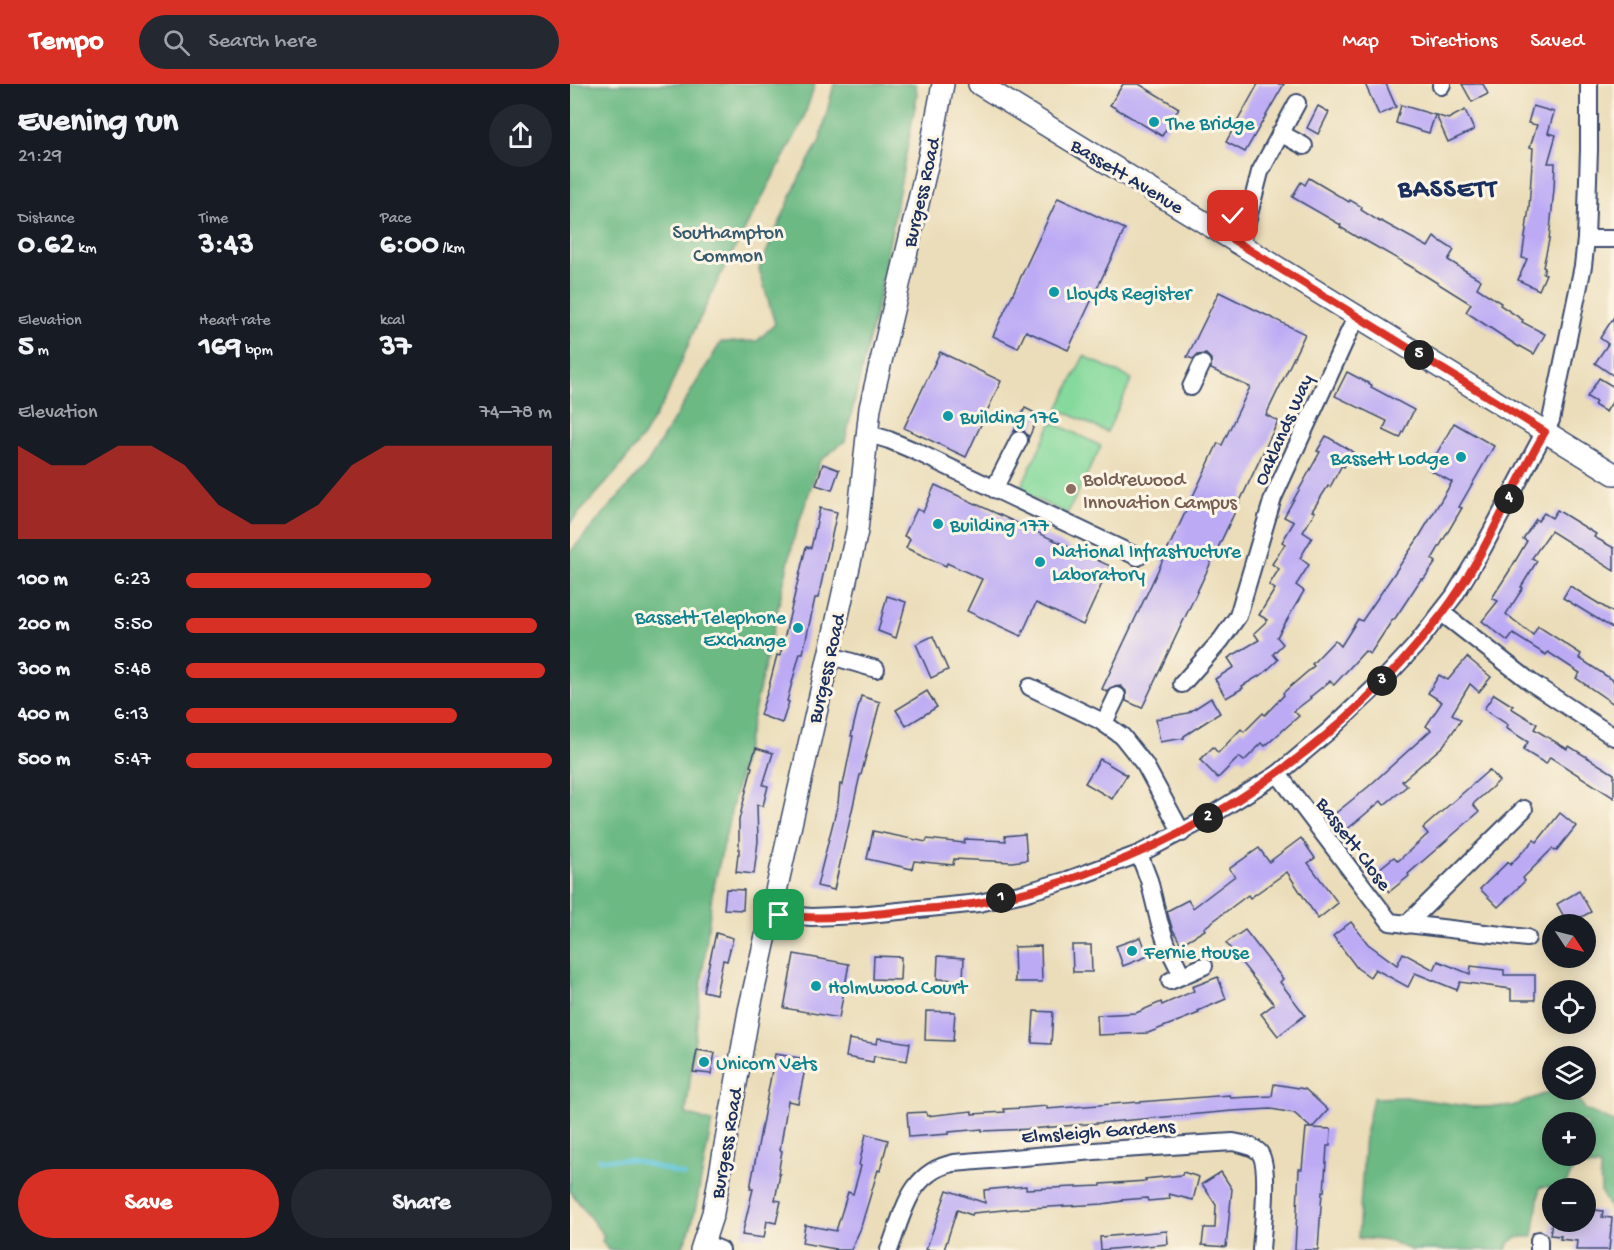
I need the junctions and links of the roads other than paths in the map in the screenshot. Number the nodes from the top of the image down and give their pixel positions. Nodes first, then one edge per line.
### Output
1 (943, 84) edge
2 (979, 84) edge
3 (1589, 84) edge
4 (1297, 103) dead end
5 (1280, 133) junction
6 (1304, 146) dead end
7 (1252, 201) junction
8 (1214, 228) junction
9 (1586, 239) junction
10 (1614, 239) edge
11 (1241, 245) junction
12 (1358, 317) junction
13 (1202, 364) dead end
14 (1191, 387) dead end
15 (1545, 432) junction
16 (866, 433) junction
17 (1019, 441) dead end
18 (1614, 474) edge
19 (994, 489) junction
20 (1138, 557) dead end
21 (1442, 613) junction
22 (828, 655) junction
23 (876, 669) dead end
24 (1182, 684) dead end
25 (1030, 687) dead end
26 (1117, 696) dead end
27 (1104, 723) junction
28 (1614, 737) edge
29 (1278, 774) junction
30 (1524, 809) dead end
31 (1182, 832) junction
32 (1139, 854) junction
33 (770, 914) junction
34 (1406, 925) junction
35 (1527, 938) dead end
36 (1204, 966) dead end
37 (709, 1248) edge
38 (889, 1250) edge
39 (1261, 1250) edge

1 - 16 main road, Burgess Road
2 - 8 main road, Bassett Avenue
3 - 9 street
4 - 5 street
5 - 6 street
5 - 7 street
7 - 8 street
7 - 11 street
8 - 11 main road, Bassett Avenue
9 - 10 street
9 - 15 street
11 - 12 main road, Bassett Avenue
12 - 15 main road, Bassett Avenue
12 - 24 street, Oaklands Way
13 - 14 street
15 - 18 main road, Bassett Avenue
15 - 21 street
16 - 19 street
16 - 22 main road, Burgess Road
17 - 19 street
19 - 20 street
21 - 28 street
21 - 29 street
22 - 23 street
22 - 33 main road, Burgess Road
25 - 27 street
26 - 27 street
27 - 31 street
29 - 31 street
29 - 34 street, Bassett Close
30 - 34 street
31 - 32 street
32 - 33 street
32 - 36 street
33 - 37 main road, Burgess Road
34 - 35 street, Bassett Close
38 - 39 street, Elmsleigh Gardens

